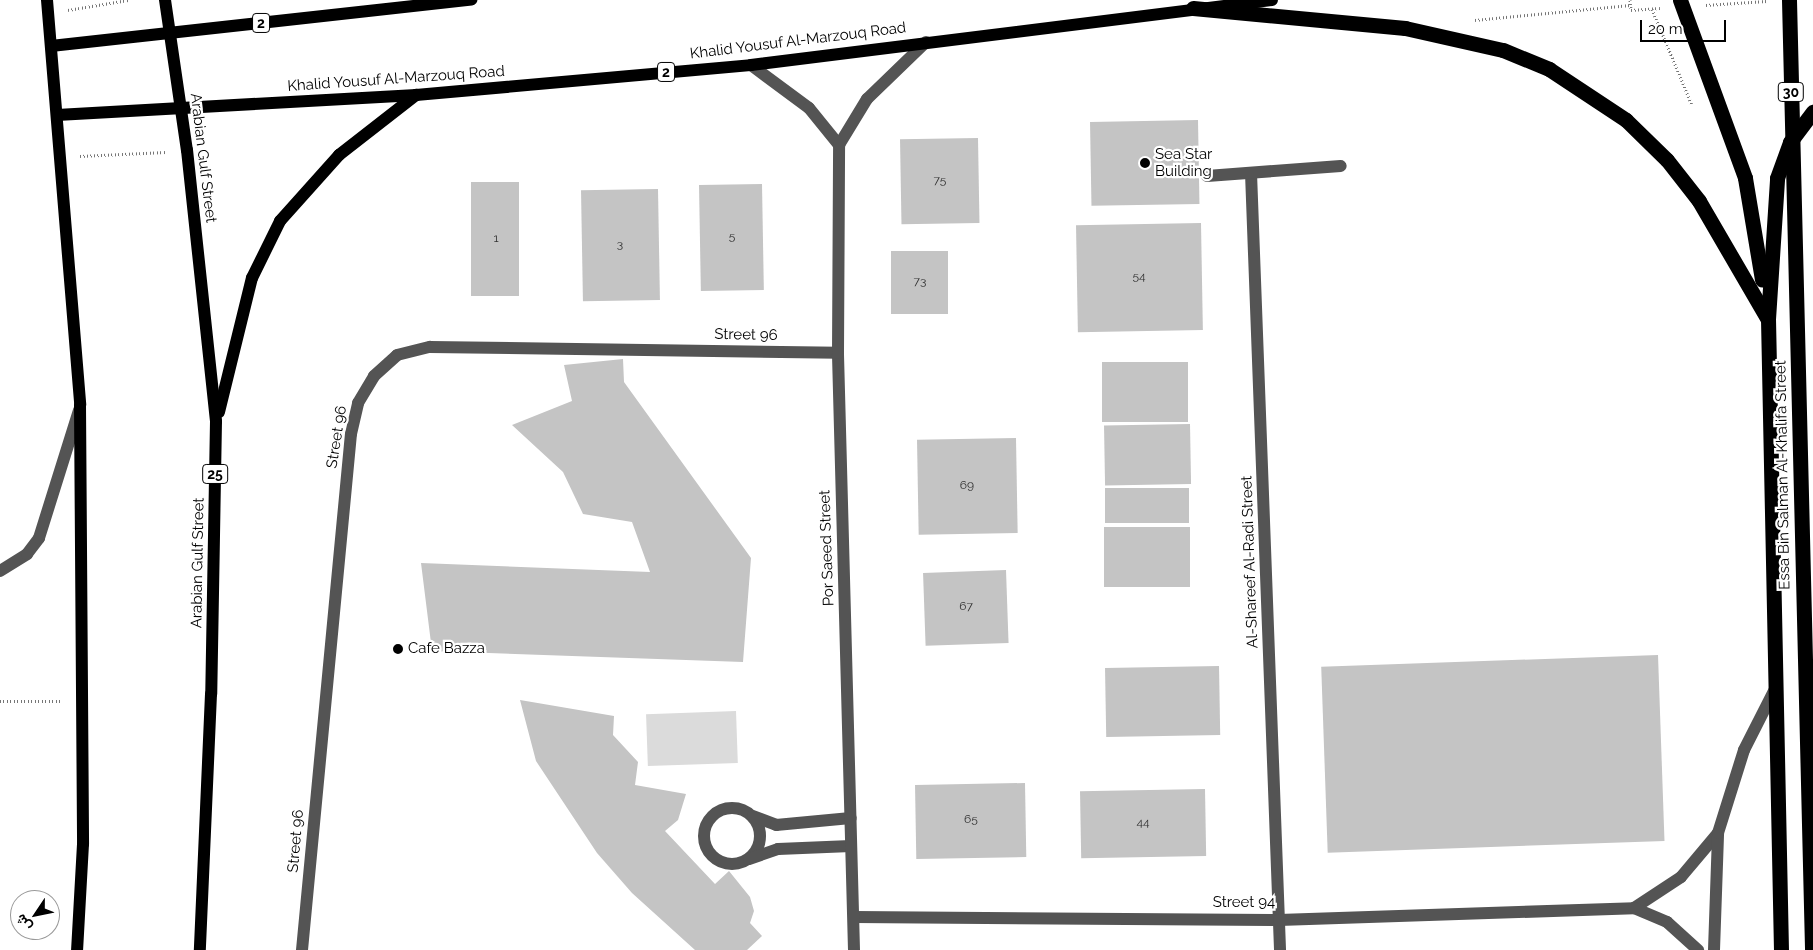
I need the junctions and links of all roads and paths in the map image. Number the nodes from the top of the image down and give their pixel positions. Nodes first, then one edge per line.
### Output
1 (128, 0) edge
2 (165, 0) edge
3 (471, 0) edge
4 (1272, 0) edge
5 (1680, 0) edge
6 (1789, 0) edge
7 (1630, 5) dead end
8 (48, 6) edge
9 (1192, 8) junction
10 (1652, 9) dead end
11 (1482, 27) dead end
12 (168, 34) junction
13 (926, 42) junction
14 (51, 46) junction
15 (751, 65) junction
16 (416, 95) junction
17 (181, 110) junction
18 (1813, 112) edge
19 (1697, 114) dead end
20 (57, 115) junction
21 (839, 145) junction
22 (187, 150) junction
23 (62, 157) junction
24 (1341, 166) dead end
25 (1251, 173) junction
26 (1207, 176) dead end
27 (1768, 319) junction
28 (838, 353) junction
29 (80, 405) junction
30 (216, 421) junction
31 (0, 570) edge
32 (1777, 685) junction
33 (0, 701) edge
34 (83, 701) junction
35 (752, 816) junction
36 (851, 818) junction
37 (1718, 833) junction
38 (851, 846) junction
39 (747, 860) junction
40 (1634, 908) junction
41 (854, 917) junction
42 (1280, 920) junction
43 (76, 950) edge
44 (200, 950) edge
45 (302, 950) edge
46 (854, 950) edge
47 (1280, 950) edge
48 (1698, 950) edge
49 (1714, 950) edge
50 (1782, 950) edge
51 (1812, 950) edge

1 - 8 path
2 - 12 main road, Arabian Gulf Street / 25
3 - 12 main road, 2
4 - 9 main road, Khalid Yousuf Al-Marzouq Road / 2
5 - 27 highway
6 - 51 highway, Essa Bin Salman Al-Khalifa Street / 30
7 - 11 path
8 - 14 main road
9 - 13 main road, Khalid Yousuf Al-Marzouq Road / 2
9 - 27 highway
10 - 19 path
12 - 14 main road, 2
12 - 17 main road, Arabian Gulf Street / 25
13 - 15 main road, Khalid Yousuf Al-Marzouq Road / 2
13 - 21 street
14 - 20 main road
15 - 16 main road, Khalid Yousuf Al-Marzouq Road / 2
15 - 21 street
16 - 17 main road, Khalid Yousuf Al-Marzouq Road / 2
16 - 30 main road
17 - 20 main road, Khalid Yousuf Al-Marzouq Road / 2
17 - 22 main road, Arabian Gulf Street / 25
18 - 27 highway
20 - 23 main road
21 - 28 street, Por Saeed Street
22 - 23 path
22 - 30 main road, Arabian Gulf Street / 25
23 - 29 main road
24 - 25 street
25 - 26 street
25 - 42 street, Al-Shareef Al-Radi Street
27 - 32 highway
28 - 36 street, Por Saeed Street
28 - 45 street, Street 96
29 - 31 street
29 - 34 main road
30 - 44 main road, Arabian Gulf Street / 25
32 - 37 street
32 - 50 highway
33 - 34 path
34 - 43 main road
35 - 36 street
35 - 39 street
35 - 39 street
36 - 38 street, Por Saeed Street
37 - 40 street
37 - 49 street
38 - 39 street
38 - 41 street, Por Saeed Street
40 - 42 street, Street 94
40 - 48 street, Street 94
41 - 42 street, Street 94
41 - 46 street, Por Saeed Street
42 - 47 street, Al-Shareef Al-Radi Street

